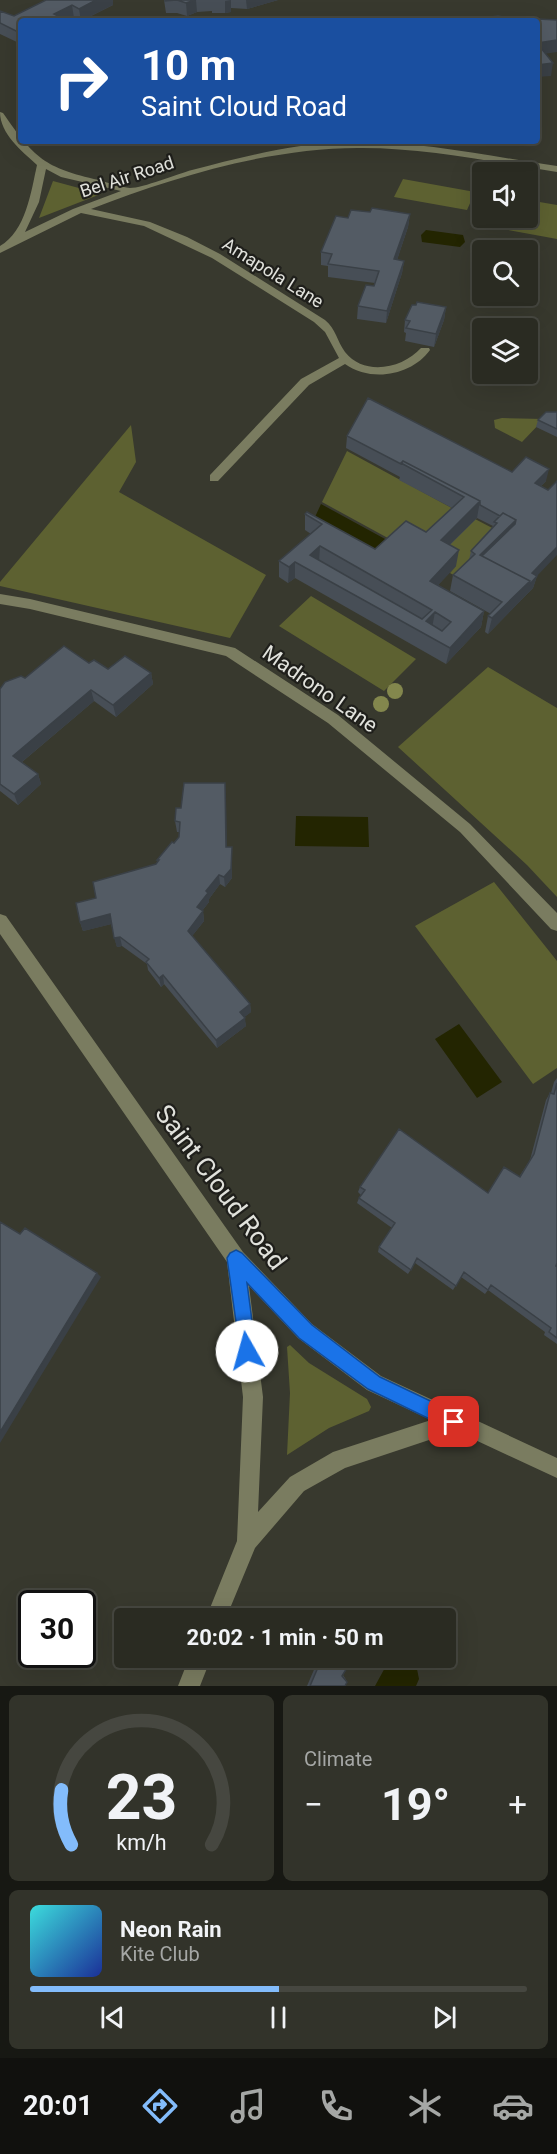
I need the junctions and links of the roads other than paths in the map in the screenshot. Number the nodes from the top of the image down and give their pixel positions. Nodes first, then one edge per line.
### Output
1 (0, 115) edge
2 (18, 142) edge
3 (19, 144) edge
4 (42, 164) junction
5 (557, 169) edge
6 (129, 190) junction
7 (81, 210) junction
8 (16, 240) junction
9 (0, 250) edge
10 (425, 350) edge
11 (345, 359) junction
12 (214, 478) dead end
13 (0, 599) edge
14 (0, 921) edge
15 (557, 924) edge
16 (236, 1258) junction
17 (454, 1422) junction
18 (557, 1468) edge
19 (247, 1541) junction
20 (220, 1608) edge
21 (196, 1668) edge
22 (189, 1686) edge

1 - 2 street
3 - 4 street
4 - 6 street
4 - 8 street
5 - 6 street, Bel Air Road
6 - 7 street, Bel Air Road
7 - 8 street, Bel Air Road
7 - 11 street, Amapola Lane
8 - 9 street, Bel Air Road
10 - 11 street
11 - 12 street
13 - 15 street, Madrono Lane
14 - 16 street, Saint Cloud Road
16 - 17 street, Saint Cloud Road
16 - 19 street
17 - 18 street, Saint Cloud Road
17 - 19 street
19 - 20 street
21 - 22 street

